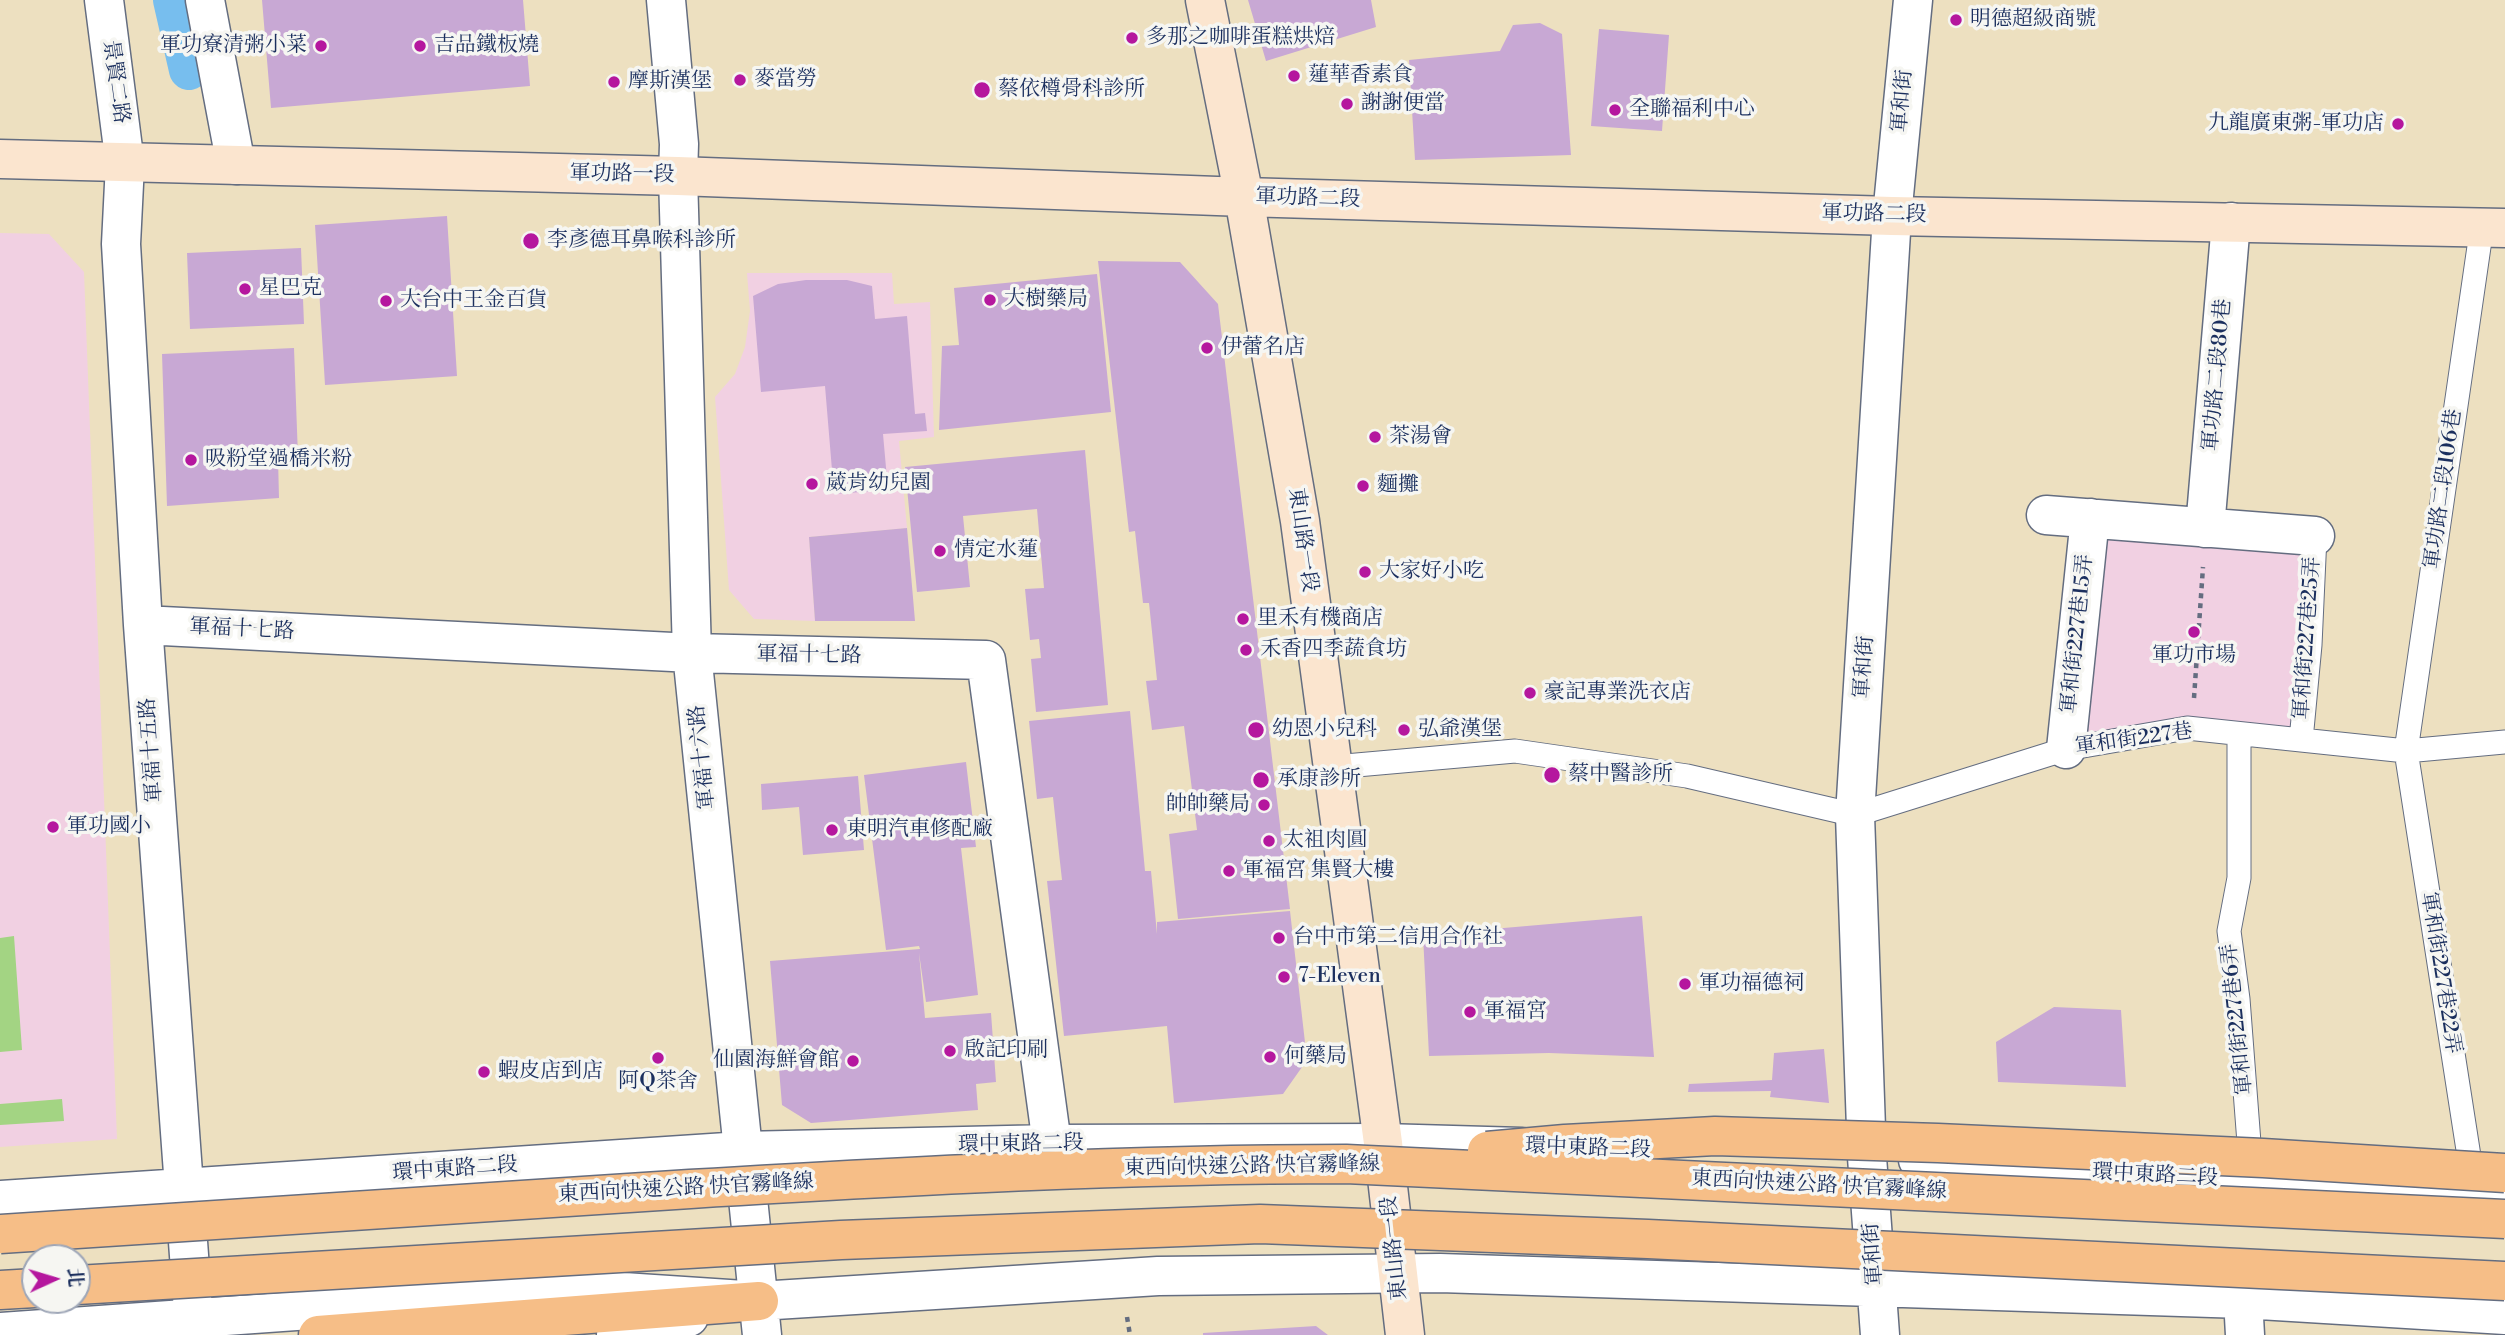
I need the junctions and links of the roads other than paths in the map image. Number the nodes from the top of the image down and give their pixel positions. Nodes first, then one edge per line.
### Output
1 (104, 0) edge
2 (205, 0) edge
3 (666, 0) edge
4 (1205, 0) edge
5 (1913, 0) edge
6 (0, 159) edge
7 (125, 164) junction
8 (236, 165) junction
9 (678, 176) junction
10 (1244, 197) junction
11 (1892, 216) junction
12 (2231, 222) junction
13 (2493, 227) edge
14 (2046, 515) dead end
15 (2090, 518) junction
16 (2205, 528) junction
17 (2315, 537) joint
18 (143, 625) junction
19 (692, 653) junction
20 (2239, 734) junction
21 (2301, 740) junction
22 (2505, 742) edge
23 (2066, 749) junction
24 (2406, 751) junction
25 (1334, 767) junction
26 (1856, 815) junction
27 (1383, 1143) junction
28 (1052, 1144) junction
29 (742, 1151) junction
30 (1867, 1157) junction
31 (1346, 1164) junction
32 (2505, 1172) edge
33 (2252, 1180) junction
34 (185, 1189) junction
35 (2490, 1195) edge
36 (0, 1200) edge
37 (2505, 1219) edge
38 (0, 1234) edge
39 (1397, 1274) junction
40 (2505, 1281) edge
41 (91, 1284) edge
42 (21, 1289) edge
43 (1876, 1289) junction
44 (0, 1290) edge
45 (2505, 1315) edge
46 (2244, 1317) edge
47 (760, 1318) edge
48 (195, 1326) edge
49 (0, 1332) edge
50 (318, 1335) edge
51 (616, 1335) edge
52 (1405, 1335) edge
53 (1880, 1335) edge

1 - 7 street, 景賢二路
2 - 8 street
3 - 9 street, 軍福十六路
4 - 10 main road, 東山路一段
5 - 11 street, 軍和街
6 - 7 main road, 軍功路一段
7 - 8 main road, 軍功路一段
7 - 18 street, 軍福十五路
8 - 9 main road, 軍功路一段
9 - 10 main road, 軍功路一段
9 - 19 street, 軍福十六路
10 - 11 main road, 軍功路二段
10 - 25 main road, 東山路一段
11 - 12 main road, 軍功路二段
11 - 26 street, 軍和街
12 - 13 main road, 軍功路二段
12 - 16 street, 軍功路二段80巷
13 - 24 lane, 軍功路二段106巷
14 - 15 street
15 - 16 street
15 - 23 street, 軍和街227巷15弄
16 - 17 street
17 - 21 lane, 軍和街227巷25弄
18 - 19 street, 軍福十七路
18 - 34 street, 軍福十五路
19 - 28 street, 軍福十七路
19 - 29 street, 軍福十六路
20 - 21 lane, 軍和街227巷
20 - 23 lane, 軍和街227巷
20 - 33 lane, 軍和街227巷6弄
21 - 24 lane, 軍和街227巷
22 - 24 lane, 軍和街227巷
23 - 26 lane, 軍和街227巷
24 - 35 lane, 軍和街227巷22弄
25 - 26 lane
25 - 27 main road, 東山路一段
26 - 30 street, 軍和街
27 - 28 street, 環中東路二段
27 - 30 street, 環中東路二段
27 - 39 main road, 東山路一段
28 - 29 street, 環中東路二段
29 - 34 street, 環中東路二段
29 - 47 street, 軍福十六路
30 - 33 street, 環中東路二段
30 - 43 street, 軍和街
31 - 32 highway, bridge
31 - 37 highway, 東西向快速公路 快官霧峰線, bridge
31 - 38 highway, 東西向快速公路 快官霧峰線, bridge
33 - 35 street, 環中東路二段
34 - 36 street, 環中東路二段
34 - 48 street, 軍福十五路
39 - 43 street
39 - 47 street
39 - 52 main road, 東山路一段
40 - 41 highway, bridge
42 - 44 highway
43 - 46 street
43 - 53 street, 軍和街
45 - 46 street
47 - 48 street
47 - 50 highway
47 - 51 street
48 - 49 street

